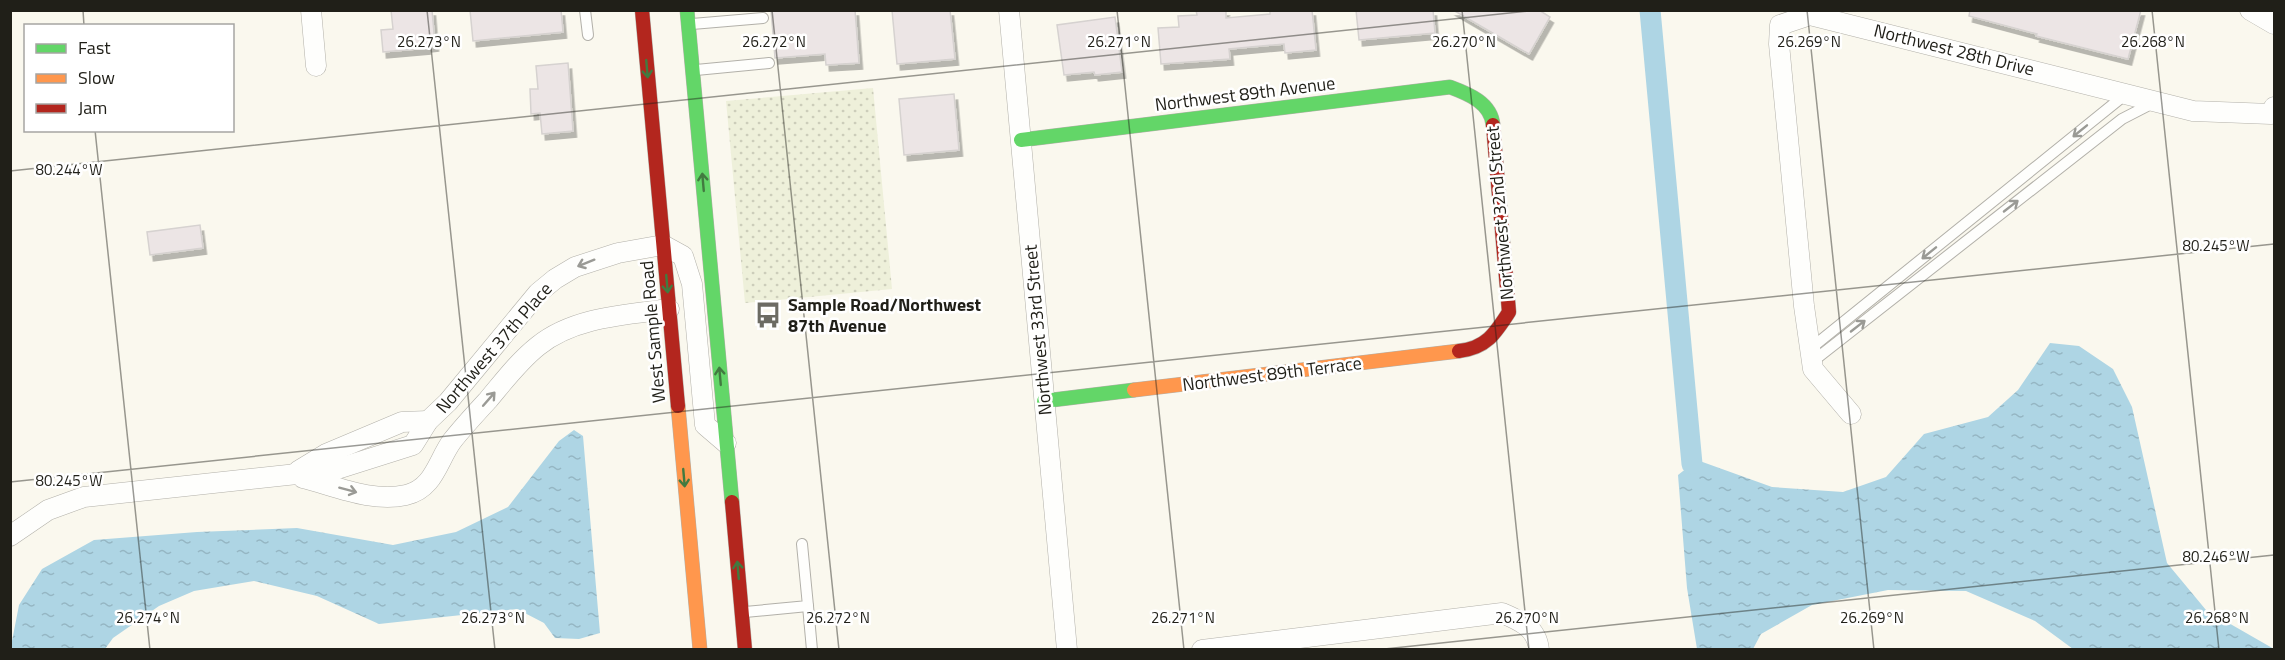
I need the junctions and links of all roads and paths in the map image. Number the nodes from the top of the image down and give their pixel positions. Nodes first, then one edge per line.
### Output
1 (311, 10) edge
2 (585, 10) edge
3 (642, 10) edge
4 (1009, 10) edge
5 (2250, 10) edge
6 (688, 18) edge
7 (763, 18) dead end
8 (2274, 24) edge
9 (588, 35) dead end
10 (769, 63) dead end
11 (316, 66) dead end
12 (693, 70) junction
13 (1473, 94) joint
14 (2126, 94) junction
15 (2156, 102) junction
16 (2273, 111) edge
17 (1022, 140) junction
18 (663, 245) junction
19 (669, 309) junction
20 (1495, 334) joint
21 (1811, 356) junction
22 (1044, 401) junction
23 (1851, 414) dead end
24 (428, 421) junction
25 (450, 443) junction
26 (726, 443) junction
27 (291, 475) junction
28 (10, 536) edge
29 (802, 544) dead end
30 (808, 606) junction
31 (742, 612) junction
32 (700, 650) edge
33 (745, 650) edge
34 (812, 650) edge
35 (1067, 650) edge
36 (1202, 650) edge
37 (1539, 650) edge

1 - 11 street
2 - 9 lane
3 -> 18 main road, West Sample Road
4 - 17 street, Northwest 33rd Street
5 - 8 street
6 - 7 lane
6 - 12 main road
10 - 12 lane
26 -> 12 main road
13 - 17 main road, Northwest 89th Avenue
13 - 20 main road, Northwest 32nd Street
14 - 15 street, Northwest 28th Drive
14 -> 21 lane
14 - 21 street, Northwest 28th Drive
15 - 16 street, Northwest 28th Drive
21 -> 15 lane
17 - 22 street, Northwest 33rd Street
18 -> 19 main road, West Sample Road
18 -> 24 street, Northwest 37th Place
18 - 26 street
25 -> 19 street, Northwest 37th Place
19 -> 32 main road, West Sample Road
20 - 22 main road, Northwest 89th Terrace
21 - 23 street, Northwest 28th Drive
22 - 35 street, Northwest 33rd Street
24 - 25 street
24 - 27 street, Northwest 37th Place
27 -> 25 street, Northwest 37th Place
31 -> 26 main road
27 - 28 street, Northwest 37th Place
29 - 30 lane
30 - 31 lane
30 - 34 lane
31 - 33 main road
36 - 37 street

